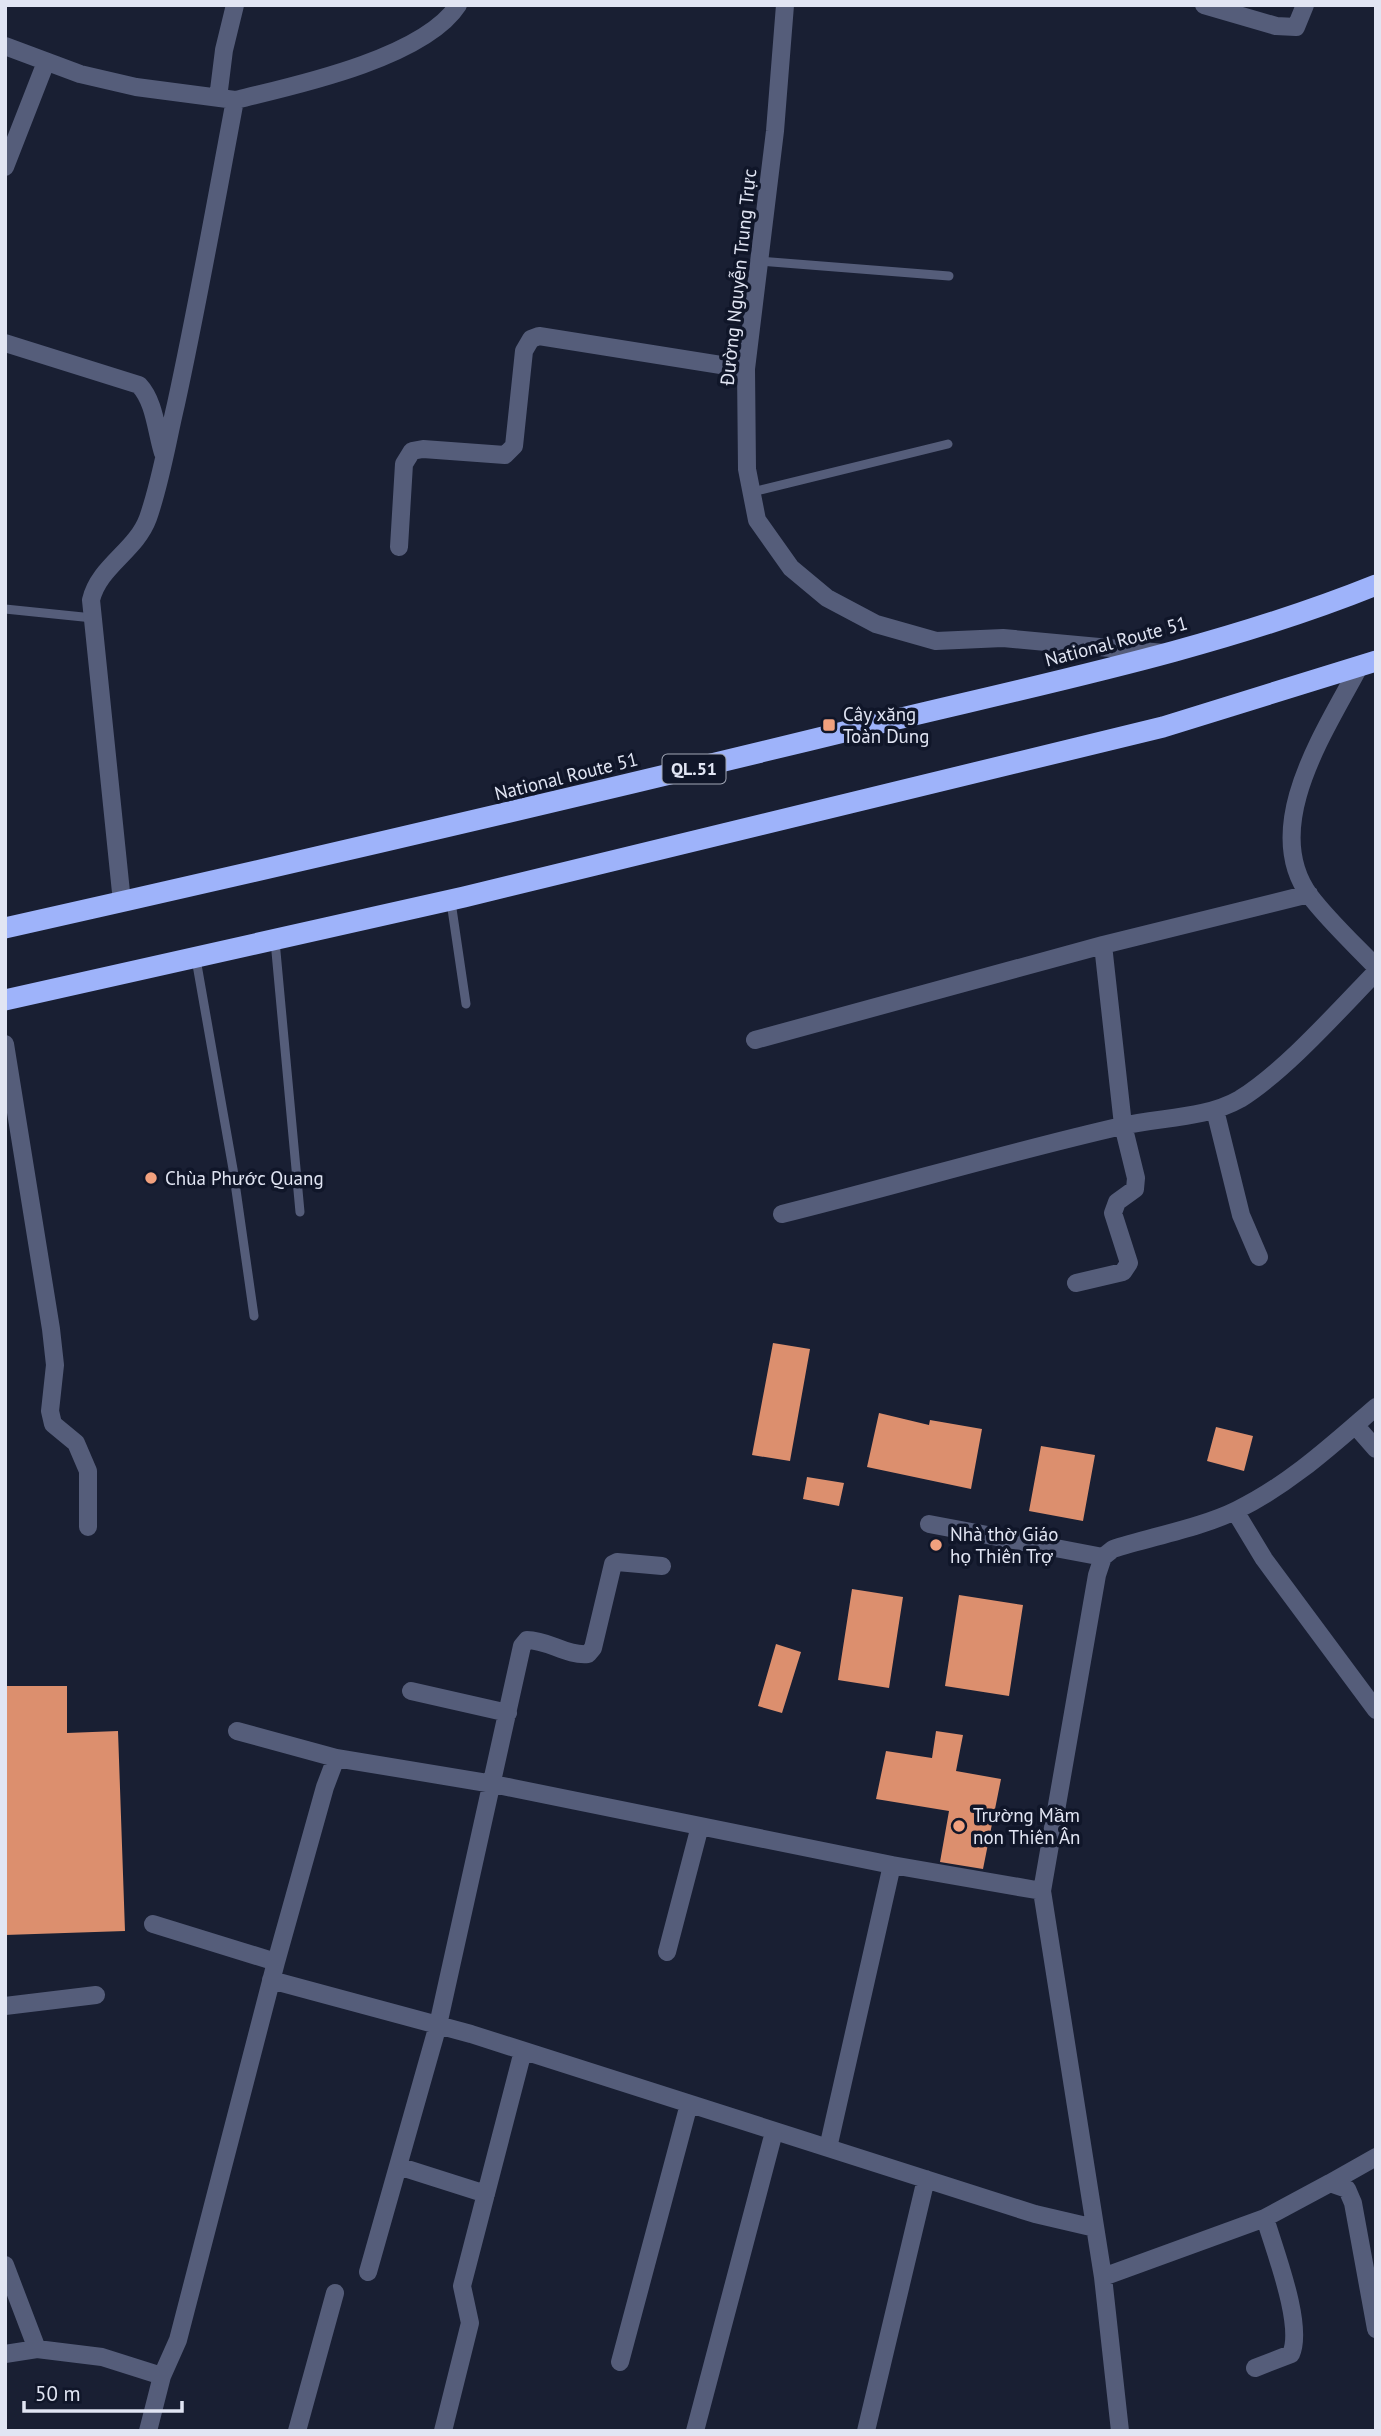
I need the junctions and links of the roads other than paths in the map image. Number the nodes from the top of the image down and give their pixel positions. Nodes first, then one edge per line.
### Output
1 (235, 5) edge
2 (458, 5) edge
3 (785, 5) edge
4 (1204, 5) edge
5 (1305, 5) edge
6 (5, 46) edge
7 (46, 62) junction
8 (227, 99) junction
9 (5, 167) edge
10 (759, 261) junction
11 (948, 276) dead end
12 (5, 343) edge
13 (746, 369) junction
14 (948, 444) dead end
15 (164, 456) junction
16 (752, 492) junction
17 (399, 547) dead end
18 (1376, 585) edge
19 (5, 609) edge
20 (93, 618) junction
21 (1164, 653) junction
22 (1367, 664) edge
23 (1308, 894) junction
24 (451, 900) junction
25 (122, 902) junction
26 (5, 928) edge
27 (275, 939) junction
28 (1103, 945) junction
29 (196, 957) junction
30 (1376, 969) edge
31 (5, 999) edge
32 (466, 1004) dead end
33 (755, 1040) dead end
34 (5, 1044) edge
35 (1215, 1110) junction
36 (1123, 1125) junction
37 (300, 1212) dead end
38 (782, 1214) dead end
39 (1259, 1256) dead end
40 (1076, 1283) dead end
41 (254, 1316) dead end
42 (1376, 1407) edge
43 (1355, 1425) junction
44 (1376, 1449) edge
45 (1235, 1511) junction
46 (929, 1524) dead end
47 (88, 1527) dead end
48 (1103, 1557) junction
49 (662, 1566) dead end
50 (411, 1691) dead end
51 (1376, 1710) edge
52 (508, 1713) junction
53 (237, 1731) dead end
54 (336, 1758) junction
55 (493, 1784) junction
56 (700, 1826) junction
57 (892, 1864) junction
58 (1042, 1891) junction
59 (153, 1924) dead end
60 (667, 1952) dead end
61 (274, 1971) junction
62 (96, 1995) dead end
63 (5, 2006) edge
64 (438, 2025) junction
65 (523, 2050) junction
66 (689, 2104) junction
67 (774, 2132) junction
68 (828, 2148) junction
69 (1376, 2157) edge
70 (398, 2166) junction
71 (926, 2179) junction
72 (1330, 2183) junction
73 (486, 2194) junction
74 (1265, 2218) junction
75 (1095, 2228) junction
76 (5, 2265) edge
77 (368, 2272) dead end
78 (1103, 2277) junction
79 (335, 2293) dead end
80 (1376, 2329) edge
81 (37, 2349) junction
82 (5, 2354) edge
83 (620, 2362) dead end
84 (1255, 2368) dead end
85 (162, 2376) junction
86 (148, 2431) edge
87 (297, 2431) edge
88 (443, 2431) edge
89 (695, 2431) edge
90 (866, 2431) edge
91 (1120, 2431) edge

1 - 8 street
2 - 8 street
3 - 10 street, Đường Nguyễn Trung Trực
4 - 5 street
6 - 7 street
7 - 8 street
7 - 9 street
8 - 15 street
10 - 11 lane
10 - 13 street, Đường Nguyễn Trung Trực
12 - 15 street
13 - 16 street, Đường Nguyễn Trung Trực
13 - 17 street
14 - 16 lane
15 - 20 street
16 - 21 street, Đường Nguyễn Trung Trực
18 - 21 highway, National Route 51 / QL.51
19 - 20 lane
20 - 25 street
21 - 25 highway, National Route 51 / QL.51
22 - 23 street
22 - 24 highway
23 - 28 street
23 - 30 street
24 - 27 highway
24 - 32 lane
25 - 26 highway, National Route 51 / QL.51
27 - 29 highway
27 - 37 lane
28 - 33 street
28 - 36 street
29 - 31 highway
29 - 41 lane
30 - 35 street
34 - 47 street
35 - 36 street
35 - 39 street
36 - 38 street
36 - 40 street
42 - 43 street
43 - 44 street
43 - 45 street
45 - 48 street
45 - 51 street
46 - 48 street
48 - 58 street
49 - 52 street
50 - 52 street
52 - 55 street
53 - 54 street
54 - 55 street
54 - 61 street
55 - 56 street
55 - 64 street
56 - 57 street
56 - 60 street
57 - 58 street
57 - 68 street
58 - 75 street
59 - 61 street
61 - 64 street
61 - 85 street
62 - 63 street
64 - 65 street
64 - 70 street
65 - 66 street
65 - 73 street
66 - 67 street
66 - 83 street
67 - 68 street
67 - 89 street
68 - 71 street
69 - 72 street
70 - 73 street
70 - 77 street
71 - 75 street
71 - 90 street
72 - 74 street
72 - 80 street
73 - 88 street
74 - 78 street
74 - 84 street
75 - 78 street
76 - 81 street
78 - 91 street
79 - 87 street
81 - 82 street
81 - 85 street
85 - 86 street

